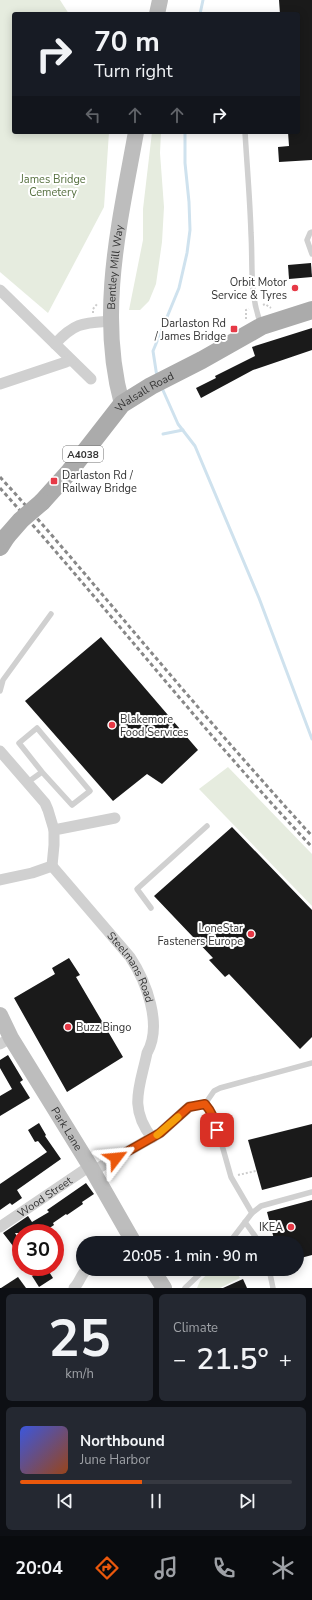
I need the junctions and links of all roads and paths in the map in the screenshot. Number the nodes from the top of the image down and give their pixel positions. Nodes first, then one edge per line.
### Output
1 (160, 0) edge
2 (157, 12) edge
3 (136, 134) edge
4 (245, 134) edge
5 (312, 232) edge
6 (312, 254) edge
7 (0, 290) edge
8 (312, 310) edge
9 (111, 321) junction
10 (262, 326) junction
11 (55, 344) junction
12 (70, 360) junction
13 (91, 379) dead end
14 (0, 384) edge
15 (122, 404) junction
16 (3, 542) edge
17 (51, 614) dead end
18 (0, 691) edge
19 (0, 751) edge
20 (42, 772) junction
21 (28, 782) junction
22 (115, 818) dead end
23 (207, 826) dead end
24 (54, 830) junction
25 (52, 866) junction
26 (0, 880) edge
27 (151, 908) dead end
28 (0, 1015) edge
29 (6, 1041) edge
30 (312, 1063) edge
31 (205, 1104) junction
32 (189, 1107) joint
33 (152, 1138) junction
34 (91, 1169) junction
35 (256, 1171) dead end
36 (231, 1177) junction
37 (312, 1192) edge
38 (252, 1213) junction
39 (245, 1222) junction
40 (0, 1227) edge
41 (129, 1236) edge
42 (234, 1236) edge
43 (255, 1236) edge
44 (82, 1276) edge
45 (156, 1276) edge
46 (197, 1276) edge
47 (270, 1276) edge
48 (74, 1288) edge
49 (164, 1288) edge
50 (184, 1288) edge
51 (272, 1288) edge

1 - 2 street
3 - 9 street, Bentley Mill Way
4 - 10 lane
5 - 6 lane
7 - 11 street
8 - 10 main road, Walsall Road / A4038
9 - 11 street
9 - 15 street, Bentley Mill Way
10 - 15 main road, Walsall Road / A4038
11 - 12 street
12 - 13 street
12 - 14 street
15 - 16 main road, Walsall Road / A4038, bridge
17 - 18 lane
19 - 21 street
20 - 20 lane
20 - 21 lane
21 - 24 street
22 - 24 street
23 - 27 lane
24 - 25 street
25 - 26 street
25 - 33 street, Steelmans Road
28 - 29 street, Park Lane
29 - 34 street, Park Lane
30 - 31 lane
31 - 32 lane
31 - 36 lane
32 - 33 street, Wood Street
33 - 34 street, Wood Street
34 - 40 street, Wood Street
34 - 41 street, Park Lane
35 - 36 path
36 - 38 lane
37 - 38 lane
38 - 39 lane
39 - 42 lane
39 - 43 lane
44 - 48 street
45 - 49 street
46 - 50 lane
47 - 51 lane

